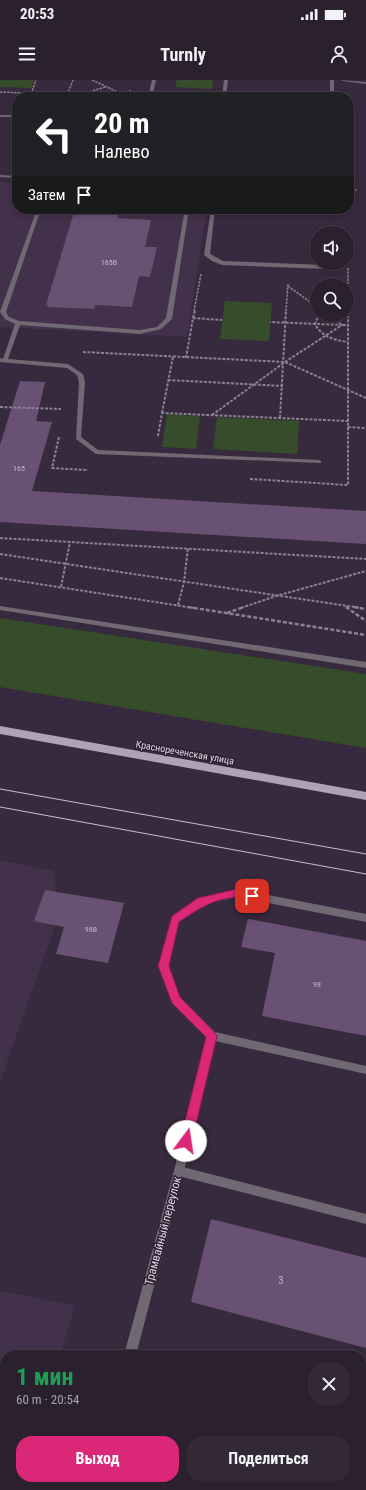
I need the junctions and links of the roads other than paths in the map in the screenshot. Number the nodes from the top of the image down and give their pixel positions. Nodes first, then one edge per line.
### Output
1 (154, 80) edge
2 (226, 80) edge
3 (332, 80) edge
4 (343, 80) edge
5 (366, 82) edge
6 (151, 92) edge
7 (225, 92) edge
8 (332, 92) edge
9 (0, 116) edge
10 (12, 116) edge
11 (0, 176) edge
12 (12, 177) edge
13 (37, 214) edge
14 (186, 214) edge
15 (213, 214) edge
16 (310, 267) edge
17 (18, 323) junction
18 (3, 360) edge
19 (319, 462) dead end
20 (0, 608) edge
21 (366, 665) edge
22 (0, 730) edge
23 (366, 796) edge
24 (366, 918) edge
25 (212, 1036) junction
26 (366, 1070) edge
27 (179, 1171) junction
28 (366, 1219) edge
29 (131, 1350) edge

1 - 6 street
2 - 7 street
3 - 8 street
4 - 5 street
9 - 10 street
11 - 12 street
13 - 17 street
14 - 17 street
15 - 16 street
17 - 18 street
18 - 19 street
20 - 21 street
22 - 23 main road, Краснореченская улица
24 - 25 street
25 - 26 street
25 - 27 street, Трамвайный переулок
27 - 28 street
27 - 29 street, Трамвайный переулок

